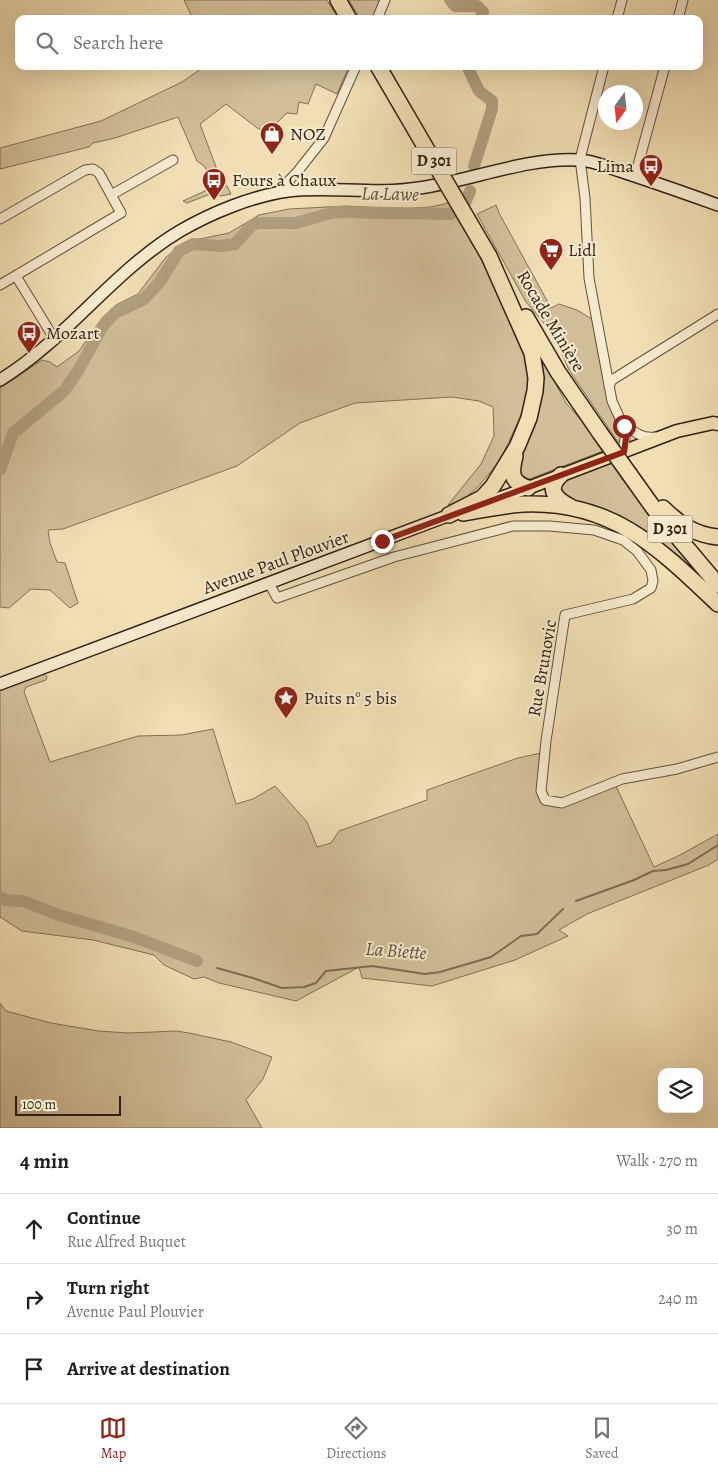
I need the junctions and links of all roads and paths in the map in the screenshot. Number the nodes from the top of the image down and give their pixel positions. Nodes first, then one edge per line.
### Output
1 (338, 0) edge
2 (385, 0) edge
3 (622, 0) edge
4 (683, 0) edge
5 (347, 15) edge
6 (379, 15) edge
7 (618, 15) edge
8 (679, 15) edge
9 (354, 70) edge
10 (380, 70) edge
11 (603, 70) edge
12 (664, 70) edge
13 (173, 160) dead end
14 (580, 160) junction
15 (298, 171) junction
16 (635, 176) junction
17 (298, 191) junction
18 (277, 193) junction
19 (111, 195) junction
20 (718, 205) edge
21 (0, 219) edge
22 (489, 256) junction
23 (16, 276) junction
24 (0, 285) edge
25 (718, 314) edge
26 (55, 340) junction
27 (605, 368) junction
28 (628, 371) junction
29 (0, 380) edge
30 (609, 386) junction
31 (718, 416) edge
32 (621, 421) junction
33 (718, 424) edge
34 (671, 434) junction
35 (517, 447) junction
36 (624, 452) junction
37 (562, 475) junction
38 (630, 475) junction
39 (528, 488) junction
40 (572, 508) junction
41 (449, 515) junction
42 (718, 537) edge
43 (269, 583) junction
44 (717, 583) edge
45 (718, 604) edge
46 (0, 684) edge
47 (718, 758) edge

1 - 5 highway
2 - 6 street
3 - 7 street
4 - 8 street
9 - 15 street
10 - 22 highway, Rocade Minière / D 301, bridge
11 - 14 street
12 - 16 street
13 - 19 street
14 - 16 main road
14 - 17 main road
14 - 27 street
15 - 17 street
15 - 18 street
16 - 20 main road
17 - 18 main road
18 - 26 main road
19 - 21 street
19 - 23 street
22 - 35 highway
22 - 38 highway, Rocade Minière / D 301, bridge
23 - 24 street
23 - 26 street
25 - 28 street
26 - 29 main road
27 - 28 street
27 - 30 street
28 - 30 street
30 - 32 street
31 - 34 main road, Avenue Paul Plouvier
32 - 34 street
32 - 36 street
33 - 34 main road, Avenue Paul Plouvier
34 - 36 main road, Avenue Paul Plouvier
35 - 39 highway
35 - 41 highway
36 - 37 main road, Avenue Paul Plouvier
37 - 39 main road, Avenue Paul Plouvier
37 - 40 highway
38 - 42 highway
38 - 44 highway, Rocade Minière / D 301
39 - 41 main road, Avenue Paul Plouvier
40 - 41 highway
40 - 45 highway
41 - 43 main road, Avenue Paul Plouvier
43 - 46 main road, Avenue Paul Plouvier
43 - 47 street, Rue Brunovic

